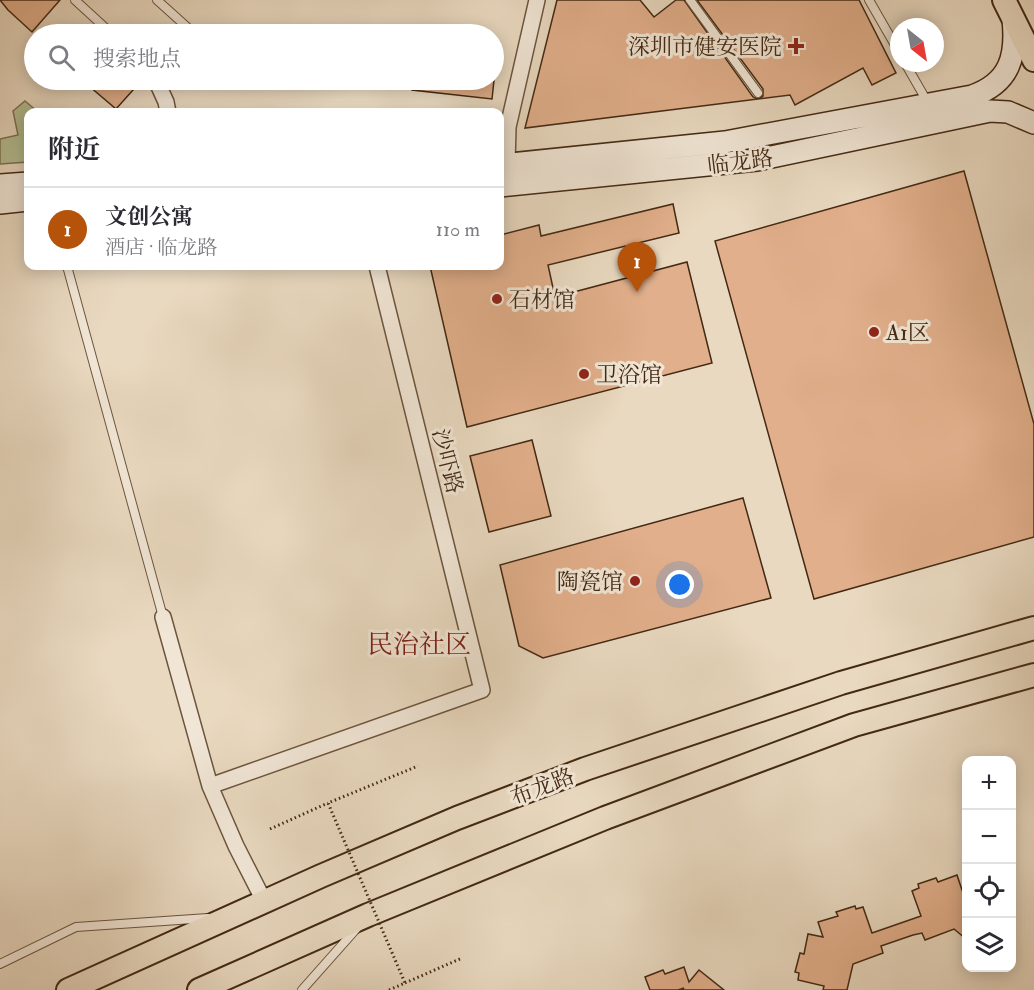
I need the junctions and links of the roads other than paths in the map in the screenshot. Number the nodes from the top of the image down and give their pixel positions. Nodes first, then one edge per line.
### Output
1 (75, 0) edge
2 (157, 0) edge
3 (537, 0) edge
4 (690, 0) edge
5 (869, 0) edge
6 (1008, 8) edge
7 (101, 24) edge
8 (184, 24) edge
9 (890, 36) edge
10 (1034, 60) edge
11 (910, 72) edge
12 (161, 90) edge
13 (758, 93) dead end
14 (929, 104) junction
15 (974, 105) junction
16 (167, 108) edge
17 (1034, 123) edge
18 (504, 157) edge
19 (504, 164) edge
20 (24, 183) edge
21 (0, 185) edge
22 (504, 186) edge
23 (24, 200) edge
24 (0, 203) edge
25 (67, 270) edge
26 (378, 270) edge
27 (163, 617) joint
28 (1034, 628) edge
29 (1034, 675) edge
30 (210, 786) junction
31 (264, 901) junction
32 (368, 915) junction
33 (231, 916) junction
34 (0, 964) edge
35 (69, 990) edge
36 (199, 990) edge
37 (302, 990) edge

1 - 7 lane
2 - 8 lane
3 - 18 street
4 - 13 lane
5 - 9 lane
6 - 10 main road
6 - 15 main road
11 - 14 lane
12 - 16 street
14 - 15 main road, 临龙路
14 - 19 main road, 临龙路
15 - 17 main road
15 - 22 main road, 临龙路
20 - 21 main road
23 - 24 main road
25 - 27 lane
26 - 30 street, 沙吓路
27 - 30 street
28 - 31 main road, 布龙路
29 - 32 main road
30 - 31 street
31 - 33 main road, 布龙路
32 - 36 main road
32 - 37 lane
33 - 34 lane
33 - 35 main road, 布龙路

